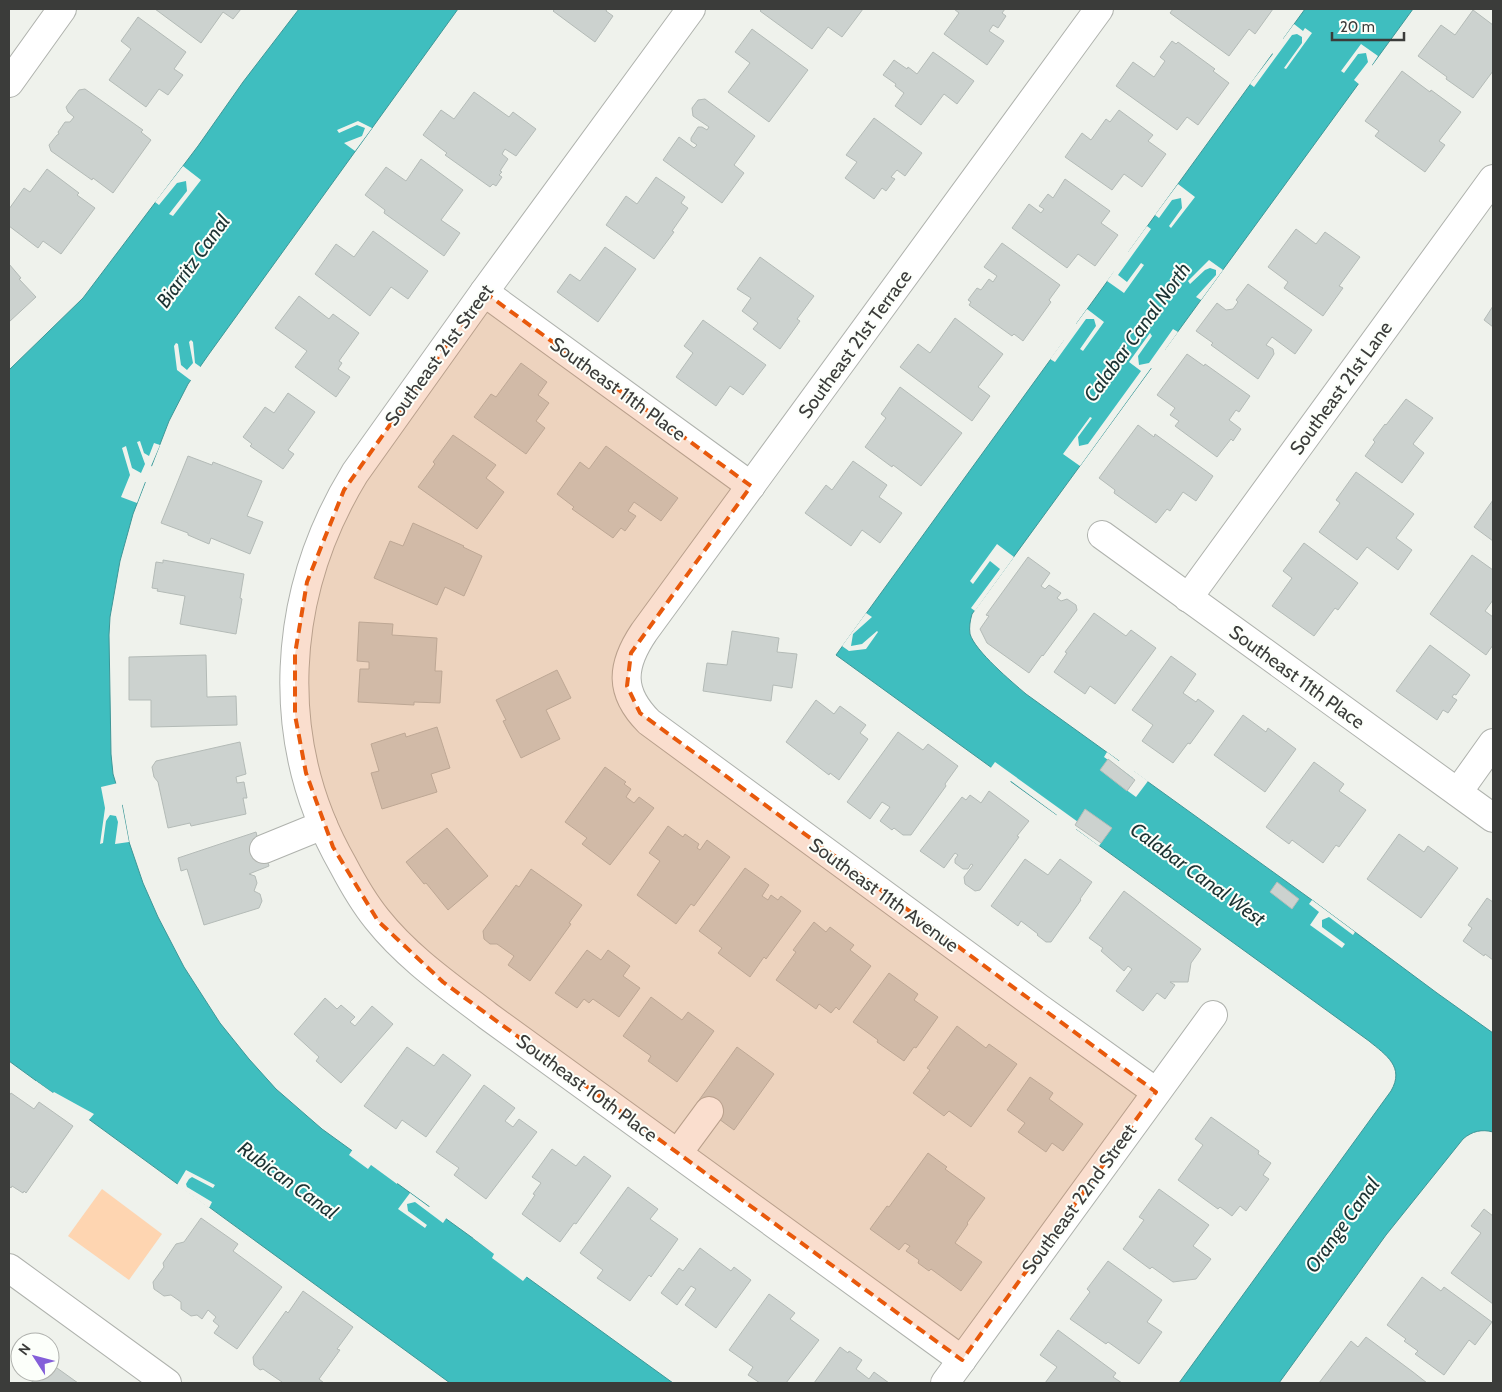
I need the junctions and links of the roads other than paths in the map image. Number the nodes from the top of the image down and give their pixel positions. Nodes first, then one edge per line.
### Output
1 (62, 9) edge
2 (691, 9) edge
3 (1099, 9) edge
4 (9, 82) edge
5 (1493, 179) edge
6 (484, 292) junction
7 (751, 486) junction
8 (1102, 535) dead end
9 (1188, 598) junction
10 (627, 686) joint
11 (299, 744) joint
12 (1493, 744) edge
13 (1458, 792) junction
14 (1493, 818) edge
15 (323, 825) junction
16 (264, 849) dead end
17 (1213, 1015) dead end
18 (1156, 1092) junction
19 (709, 1111) dead end
20 (678, 1153) junction
21 (9, 1268) edge
22 (962, 1360) junction
23 (167, 1383) edge
24 (945, 1383) edge

1 - 4 street
2 - 6 street, Southeast 21st Street
3 - 7 street, Southeast 21st Terrace
5 - 9 street, Southeast 21st Lane
6 - 7 street, Southeast 11th Place
6 - 11 street, Southeast 21st Street
7 - 10 street, Southeast 21st Terrace
8 - 9 street, Southeast 11th Place
9 - 13 street, Southeast 11th Place
10 - 18 street, Southeast 11th Avenue
11 - 15 street, Southeast 10th Place
12 - 13 street
13 - 14 street, Southeast 11th Place
15 - 16 street
15 - 20 street, Southeast 10th Place
17 - 18 street, Southeast 22nd Street
18 - 22 street, Southeast 22nd Street
19 - 20 street
20 - 22 street, Southeast 10th Place
21 - 23 street
22 - 24 street, Southeast 22nd Street

